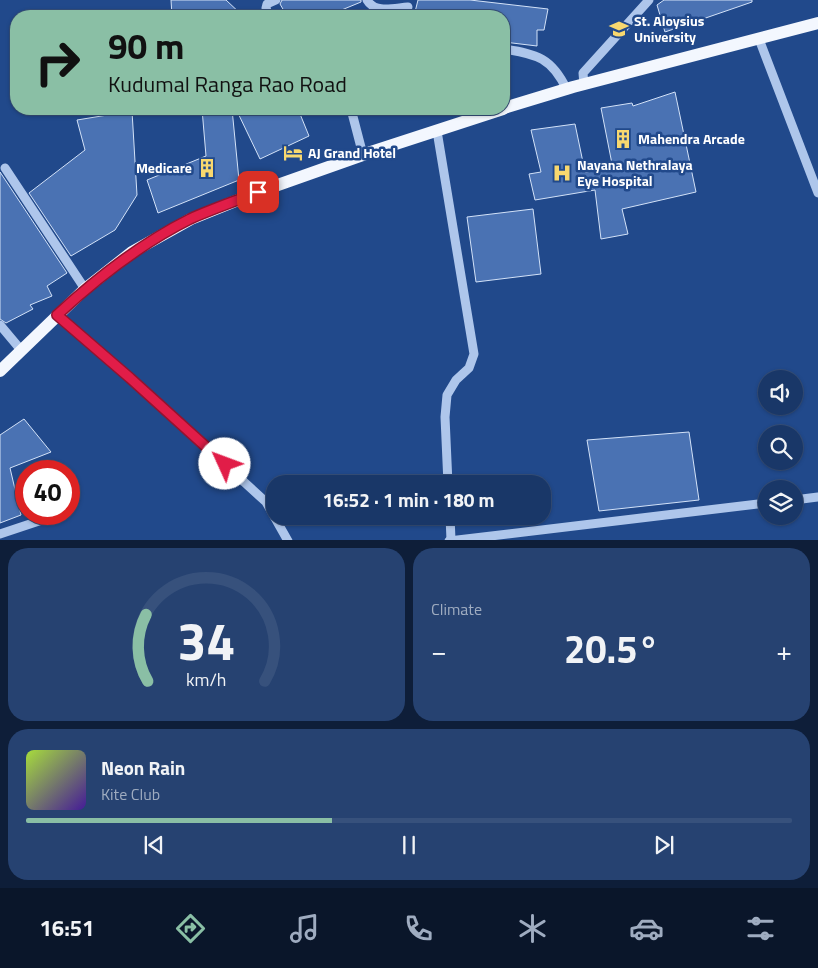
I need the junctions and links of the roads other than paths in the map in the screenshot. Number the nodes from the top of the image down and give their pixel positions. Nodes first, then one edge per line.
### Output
1 (276, 0) edge
2 (367, 0) edge
3 (649, 0) edge
4 (408, 6) dead end
5 (266, 10) edge
6 (818, 24) edge
7 (759, 39) junction
8 (510, 50) edge
9 (584, 84) junction
10 (567, 90) junction
11 (510, 107) edge
12 (353, 115) edge
13 (485, 115) edge
14 (437, 131) junction
15 (363, 156) junction
16 (5, 168) dead end
17 (818, 193) edge
18 (85, 289) junction
19 (57, 315) junction
20 (0, 326) edge
21 (21, 350) junction
22 (0, 371) edge
23 (448, 475) edge
24 (818, 497) edge
25 (803, 499) edge
26 (758, 504) edge
27 (29, 525) edge
28 (450, 525) edge
29 (0, 534) edge
30 (288, 540) edge
31 (450, 540) edge

1 - 5 street
2 - 4 street
3 - 9 street
6 - 7 main road
7 - 9 main road
7 - 17 street
8 - 10 street
9 - 10 main road
10 - 11 main road
12 - 15 street
13 - 14 main road
14 - 15 main road
14 - 23 street
15 - 18 main road
16 - 18 street
18 - 19 main road
19 - 21 main road
19 - 30 street
20 - 21 street
21 - 22 main road
24 - 25 street
26 - 31 street
27 - 29 street
28 - 31 street

